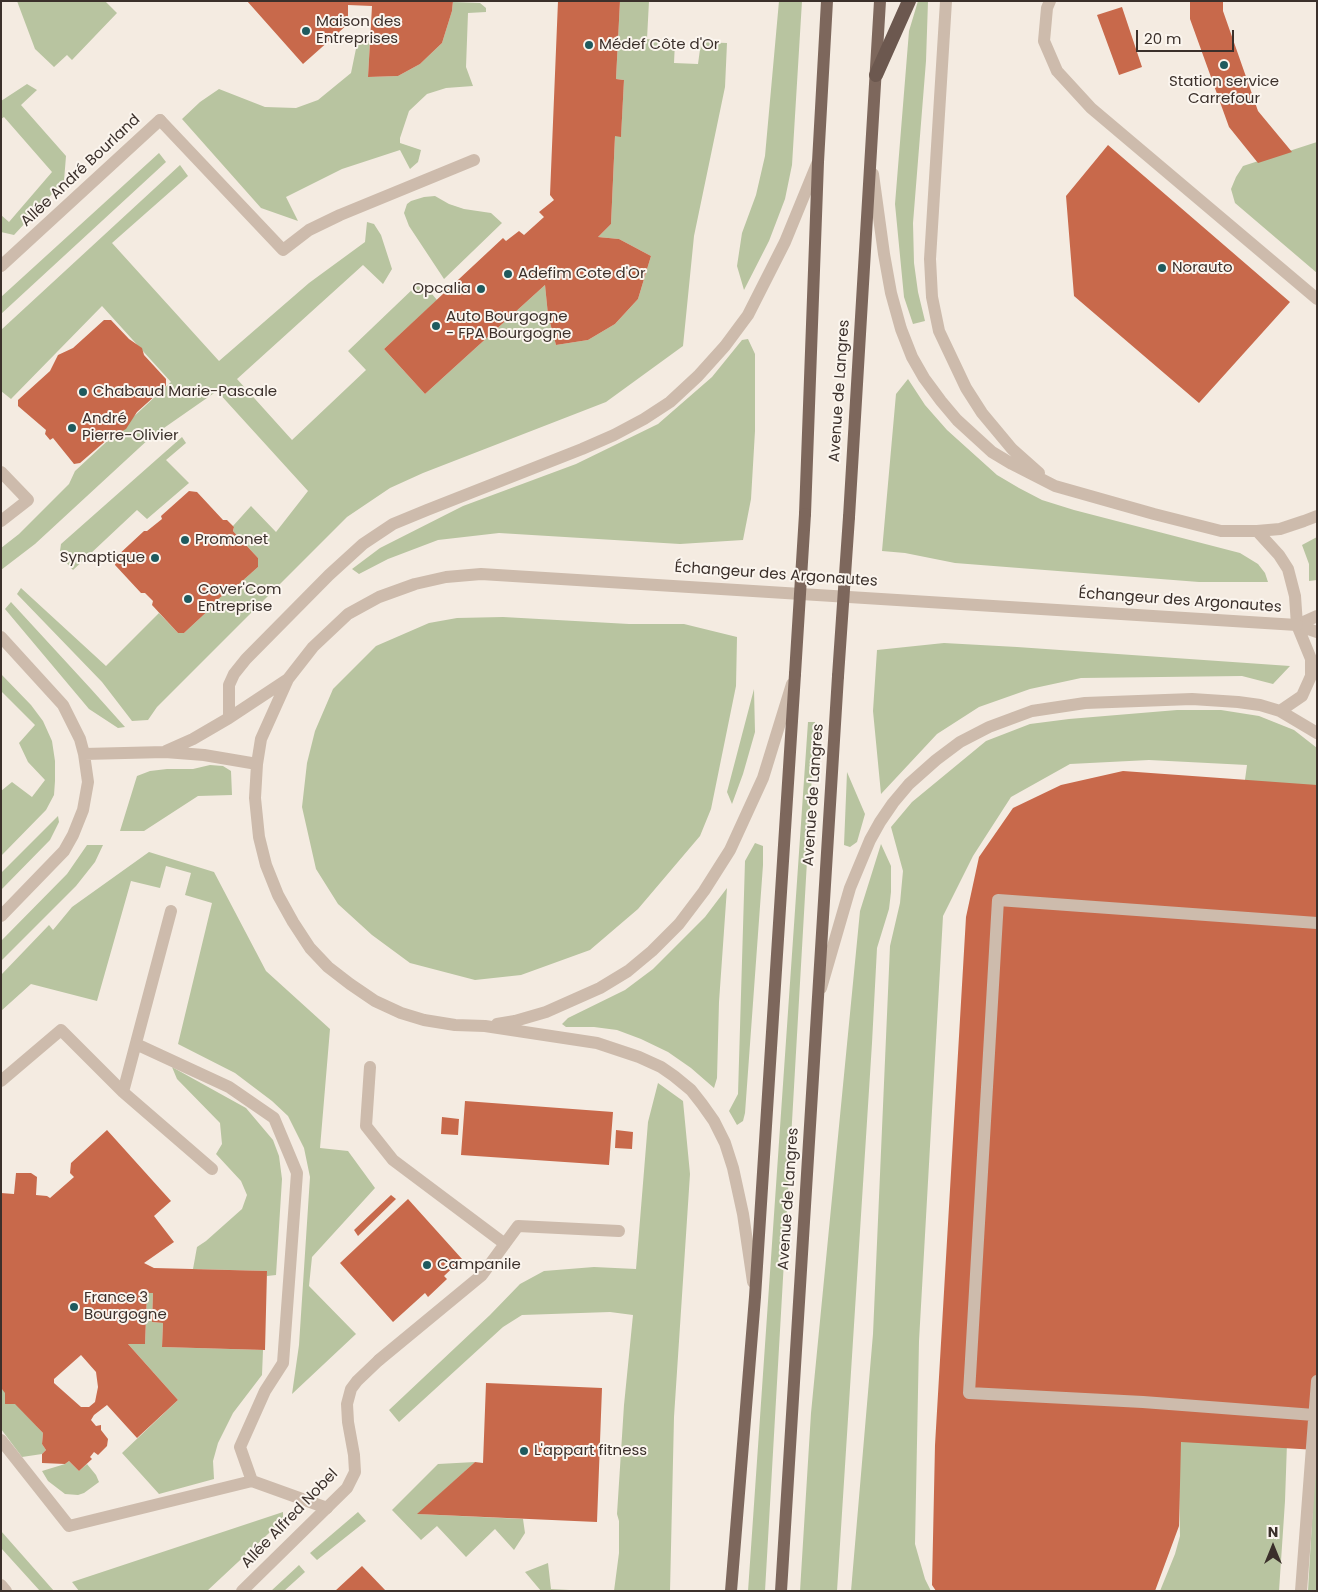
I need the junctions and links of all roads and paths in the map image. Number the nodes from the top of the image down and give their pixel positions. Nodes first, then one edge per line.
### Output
1 (827, 1) edge
2 (880, 1) edge
3 (909, 1) edge
4 (946, 1) edge
5 (1050, 1) edge
6 (876, 75) junction
7 (871, 158) junction
8 (474, 160) dead end
9 (818, 162) junction
10 (1, 266) edge
11 (1317, 299) edge
12 (1, 472) edge
13 (1055, 486) junction
14 (1317, 516) edge
15 (1, 521) edge
16 (1257, 531) junction
17 (1317, 616) edge
18 (1298, 625) junction
19 (1317, 632) edge
20 (1, 637) edge
21 (795, 674) junction
22 (288, 679) junction
23 (1280, 712) junction
24 (229, 718) junction
25 (1317, 733) edge
26 (165, 752) junction
27 (84, 754) junction
28 (256, 764) junction
29 (171, 911) dead end
30 (1, 916) edge
31 (1317, 923) edge
32 (818, 1000) junction
33 (484, 1026) junction
34 (136, 1044) junction
35 (370, 1067) dead end
36 (1, 1081) edge
37 (123, 1092) junction
38 (212, 1169) dead end
39 (619, 1231) dead end
40 (505, 1244) junction
41 (755, 1297) junction
42 (1317, 1381) edge
43 (1314, 1415) junction
44 (1, 1440) edge
45 (252, 1481) junction
46 (327, 1508) junction
47 (1, 1585) edge
48 (6, 1591) edge
49 (242, 1591) edge
50 (731, 1591) edge
51 (781, 1591) edge
52 (1301, 1591) edge

1 - 9 main road, Avenue de Langres
2 - 6 main road, Avenue de Langres
3 - 6 highway
4 - 13 street
5 - 11 street
6 - 7 main road, Avenue de Langres
7 - 13 street
7 - 32 main road, Avenue de Langres, bridge
8 - 10 street, Allée André Bourland
9 - 21 main road, Avenue de Langres, bridge
9 - 24 street
12 - 15 street
13 - 16 street
14 - 16 street
16 - 18 street
17 - 18 street
18 - 19 street
18 - 22 street, Échangeur des Argonautes
18 - 23 street
20 - 27 street
21 - 33 street, Échangeur des Argonautes
21 - 41 main road, Avenue de Langres
22 - 24 street, Échangeur des Argonautes
22 - 28 street, Échangeur des Argonautes
23 - 25 street
23 - 32 street
24 - 26 street, Échangeur des Argonautes
26 - 27 street, Échangeur des Argonautes
26 - 28 street, Échangeur des Argonautes
27 - 30 street
28 - 33 street, Échangeur des Argonautes
29 - 34 street
31 - 43 street
32 - 51 main road, Avenue de Langres
33 - 41 street, Échangeur des Argonautes
34 - 37 street
34 - 45 street
35 - 40 street
36 - 37 street
37 - 38 street
39 - 40 street, Allée Alfred Nobel
40 - 46 street, Allée Alfred Nobel
41 - 50 main road, Avenue de Langres
42 - 43 street
43 - 52 street
44 - 45 street
45 - 46 street
46 - 49 street, Allée Alfred Nobel
47 - 48 street

